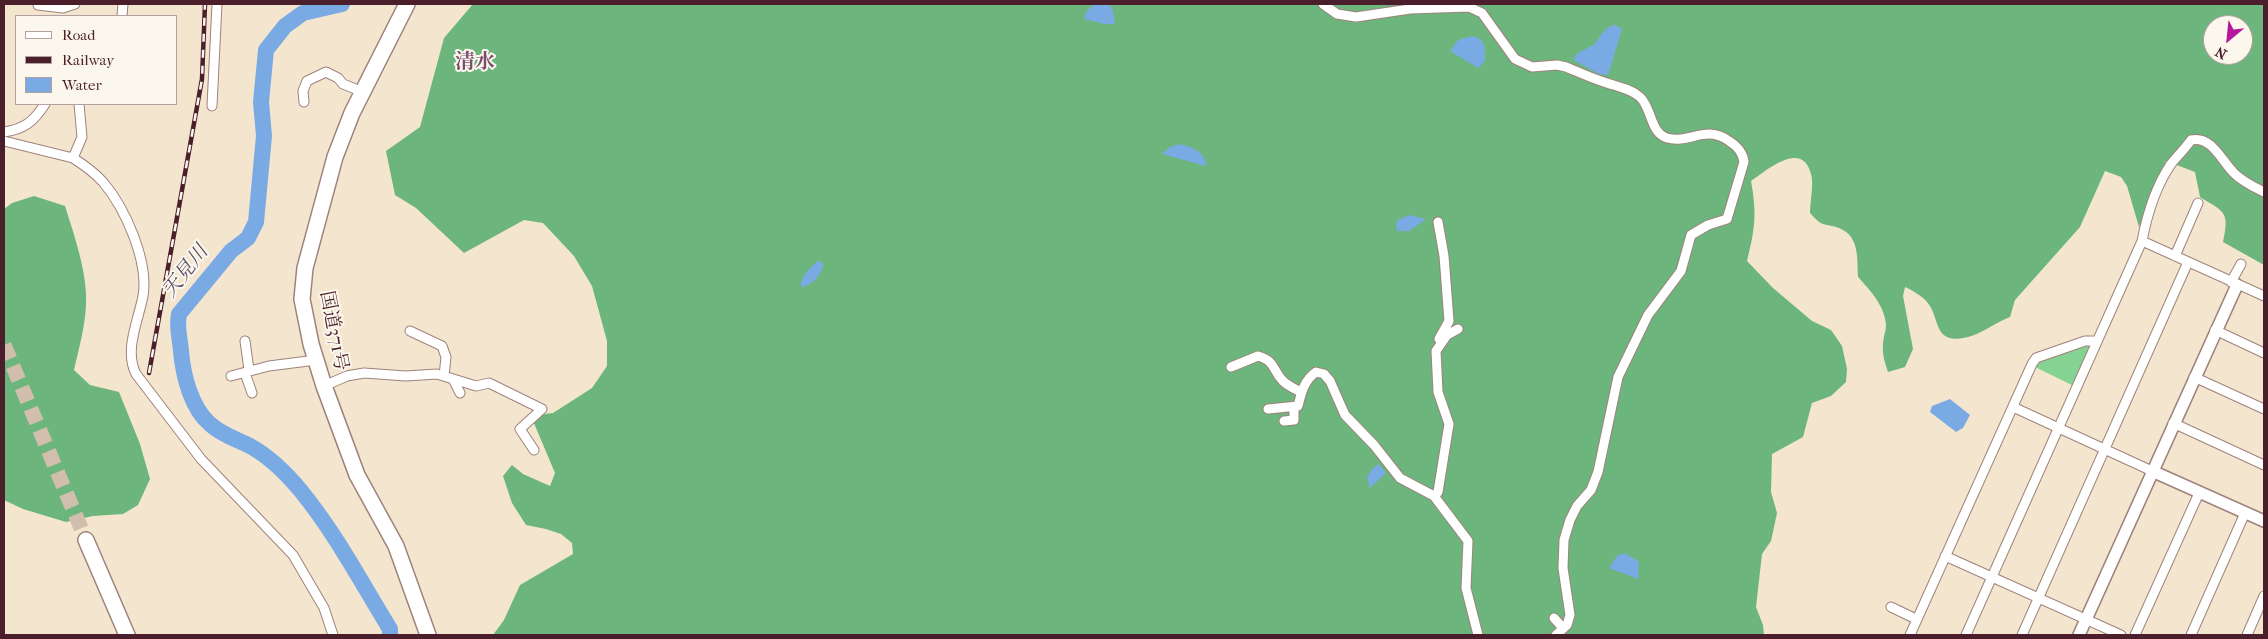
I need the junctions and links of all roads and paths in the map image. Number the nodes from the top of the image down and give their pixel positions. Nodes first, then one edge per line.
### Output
1 (217, 4) edge
2 (407, 4) edge
3 (1323, 4) edge
4 (38, 5) edge
5 (69, 9) edge
6 (363, 92) junction
7 (304, 102) dead end
8 (44, 105) edge
9 (79, 105) edge
10 (212, 106) dead end
11 (4, 132) edge
12 (4, 141) edge
13 (73, 158) junction
14 (2264, 192) edge
15 (2198, 203) dead end
16 (1438, 222) dead end
17 (2142, 241) junction
18 (2175, 256) junction
19 (2188, 262) junction
20 (2241, 264) dead end
21 (2234, 283) junction
22 (2264, 296) edge
23 (1458, 329) dead end
24 (2215, 330) junction
25 (410, 331) dead end
26 (245, 341) dead end
27 (2097, 341) junction
28 (1436, 351) junction
29 (2264, 353) edge
30 (316, 360) junction
31 (1231, 367) dead end
32 (247, 371) junction
33 (231, 376) dead end
34 (448, 377) junction
35 (2194, 377) junction
36 (324, 386) junction
37 (1288, 388) dead end
38 (252, 393) dead end
39 (460, 393) dead end
40 (1301, 393) junction
41 (1294, 407) junction
42 (2013, 407) junction
43 (1268, 409) dead end
44 (2264, 409) edge
45 (1284, 421) dead end
46 (2173, 423) junction
47 (2058, 428) junction
48 (534, 450) dead end
49 (2105, 450) junction
50 (2264, 465) edge
51 (2152, 471) junction
52 (2199, 493) junction
53 (1434, 496) junction
54 (2246, 514) junction
55 (2264, 521) edge
56 (86, 540) tunnel mouth
57 (1945, 556) junction
58 (1992, 577) junction
59 (2264, 596) edge
60 (2038, 598) junction
61 (1891, 607) dead end
62 (1554, 618) dead end
63 (1916, 619) junction
64 (2086, 620) junction
65 (1563, 628) junction
66 (127, 635) edge
67 (333, 635) edge
68 (428, 635) edge
69 (1478, 635) edge
70 (1556, 635) edge
71 (1910, 635) edge
72 (1966, 635) edge
73 (2022, 635) edge
74 (2079, 635) edge
75 (2121, 635) edge
76 (2136, 635) edge
77 (2191, 635) edge
78 (2246, 635) edge

1 - 10 street
2 - 6 highway, 国道371号
3 - 65 street
4 - 5 street
6 - 7 street
6 - 30 highway, 国道371号
8 - 11 street
9 - 13 street
12 - 13 street
13 - 67 street
14 - 17 street
15 - 18 street
16 - 28 street
17 - 18 street
17 - 27 street
18 - 19 street
19 - 21 street
19 - 49 street
20 - 21 street
21 - 22 street
21 - 24 street
23 - 28 street
24 - 29 street
24 - 35 street
25 - 34 street
26 - 32 street
27 - 42 street
27 - 47 street
28 - 53 street
30 - 32 street
30 - 36 highway, 国道371号
31 - 40 street
32 - 33 street
32 - 38 street
34 - 36 street
34 - 39 street
34 - 48 street
35 - 44 street
35 - 46 street
36 - 68 highway, 国道371号
37 - 40 street
40 - 41 street
40 - 53 street
41 - 43 street
41 - 45 street
42 - 47 street
42 - 57 street
46 - 50 street
46 - 51 street
47 - 49 street
47 - 58 street
49 - 51 street
49 - 60 street
51 - 52 street
51 - 64 street
52 - 54 street
52 - 76 street
53 - 69 street
54 - 55 street
54 - 77 street
56 - 66 highway
57 - 58 street
57 - 63 street
58 - 60 street
58 - 72 street
59 - 78 street
60 - 64 street
60 - 73 street
61 - 63 street
62 - 65 street
63 - 71 street
64 - 74 street
64 - 75 street
65 - 70 street

